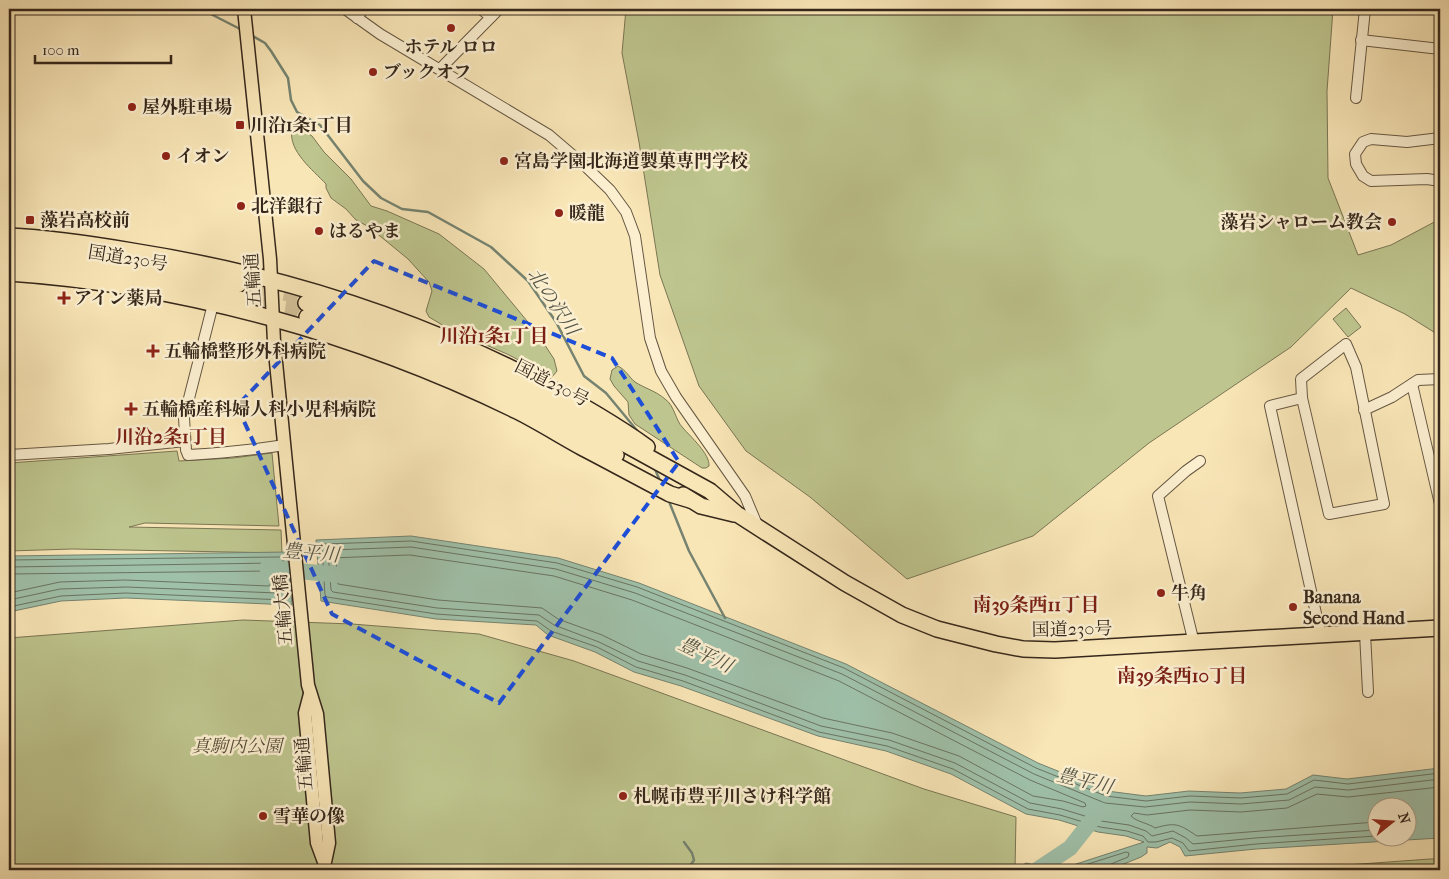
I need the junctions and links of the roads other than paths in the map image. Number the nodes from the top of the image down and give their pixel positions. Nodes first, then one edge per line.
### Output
1 (345, 9) edge
2 (481, 9) edge
3 (499, 9) edge
4 (1365, 9) edge
5 (244, 10) edge
6 (360, 13) edge
7 (491, 17) junction
8 (1361, 40) junction
9 (1440, 49) edge
10 (440, 69) junction
11 (1356, 98) dead end
12 (1440, 138) edge
13 (1440, 181) edge
14 (9, 236) edge
15 (9, 248) edge
16 (9, 262) edge
17 (9, 273) edge
18 (271, 281) junction
19 (213, 304) junction
20 (274, 320) junction
21 (1440, 379) edge
22 (1412, 384) junction
23 (1302, 398) junction
24 (1364, 410) junction
25 (185, 441) junction
26 (285, 445) junction
27 (9, 455) edge
28 (1200, 461) dead end
29 (287, 462) joint
30 (667, 464) junction
31 (1436, 466) edge
32 (684, 496) junction
33 (1440, 504) edge
34 (738, 514) junction
35 (758, 528) junction
36 (1440, 628) edge
37 (1365, 633) junction
38 (1321, 636) junction
39 (1194, 643) junction
40 (306, 665) joint
41 (1368, 692) dead end
42 (325, 866) edge

1 - 6 street
2 - 7 street
3 - 7 street
4 - 8 street
5 - 18 main road, 五輪通
6 - 10 street
7 - 10 street
8 - 9 street
8 - 11 street
10 - 35 street
12 - 13 street
14 - 18 highway
15 - 16 highway, 国道230号
17 - 19 highway
18 - 20 main road, 五輪通
18 - 30 highway
19 - 20 highway
19 - 25 street
20 - 26 main road, 五輪通
20 - 32 highway
21 - 22 street
22 - 24 street
22 - 31 street
23 - 24 street
23 - 24 street
23 - 38 street
25 - 26 street
25 - 27 street
26 - 29 main road, 五輪通
28 - 39 street
29 - 40 main road, 五輪大橋
30 - 32 highway, 国道230号
30 - 34 highway, 国道230号
31 - 33 street
32 - 34 highway, 国道230号
34 - 35 highway, 国道230号
35 - 39 highway, 国道230号
36 - 37 highway, 国道230号
37 - 38 highway, 国道230号
37 - 41 street
38 - 39 highway, 国道230号
40 - 42 main road, 五輪通

